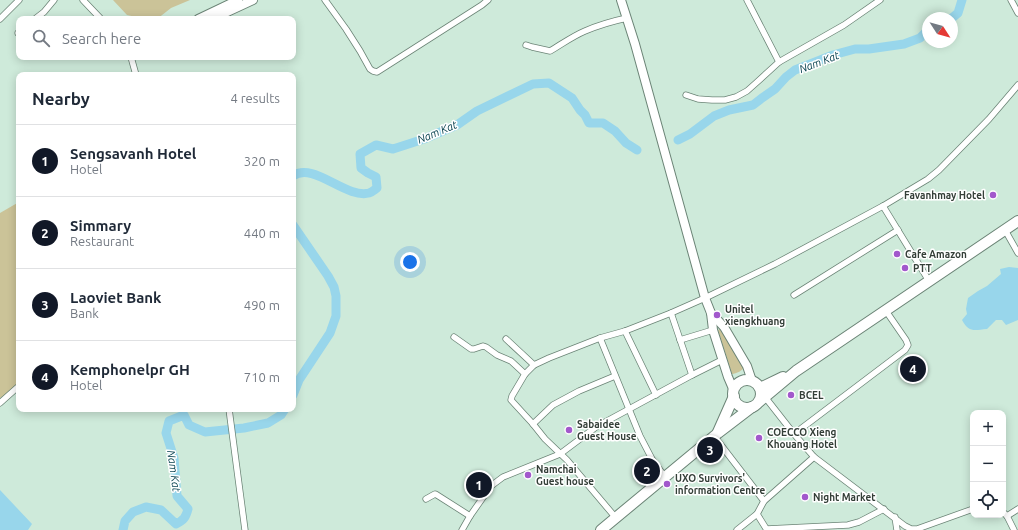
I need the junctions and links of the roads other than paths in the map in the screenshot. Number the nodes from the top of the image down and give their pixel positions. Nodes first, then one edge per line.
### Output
1 (19, 0) edge
2 (54, 0) edge
3 (83, 0) edge
4 (238, 0) edge
5 (252, 0) edge
6 (325, 0) edge
7 (488, 0) edge
8 (621, 0) edge
9 (743, 0) edge
10 (748, 0) edge
11 (880, 0) edge
12 (1011, 0) edge
13 (1018, 12) edge
14 (39, 16) edge
15 (98, 16) edge
16 (204, 16) edge
17 (218, 16) edge
18 (627, 18) junction
19 (0, 19) edge
20 (526, 45) dead end
21 (132, 60) edge
22 (779, 62) junction
23 (135, 72) edge
24 (1018, 85) edge
25 (686, 95) dead end
26 (883, 206) junction
27 (1018, 221) edge
28 (898, 230) junction
29 (1005, 230) junction
30 (1018, 253) edge
31 (929, 281) junction
32 (794, 295) dead end
33 (705, 298) junction
34 (886, 311) junction
35 (671, 313) junction
36 (711, 313) junction
37 (713, 330) junction
38 (625, 331) junction
39 (454, 337) dead end
40 (600, 338) junction
41 (506, 339) dead end
42 (680, 340) junction
43 (722, 360) junction
44 (534, 365) junction
45 (796, 371) junction
46 (525, 374) junction
47 (692, 375) junction
48 (615, 376) junction
49 (756, 385) junction
50 (16, 389) edge
51 (734, 393) junction
52 (656, 395) junction
53 (759, 402) junction
54 (0, 403) edge
55 (630, 409) junction
56 (229, 412) edge
57 (533, 424) junction
58 (794, 434) junction
59 (716, 435) junction
60 (560, 454) junction
61 (814, 457) junction
62 (665, 477) junction
63 (426, 498) dead end
64 (764, 502) junction
65 (884, 509) junction
66 (1018, 509) edge
67 (970, 510) edge
68 (756, 514) junction
69 (1006, 514) edge
70 (470, 516) junction
71 (1006, 516) edge
72 (895, 517) junction
73 (616, 518) junction
74 (245, 530) edge
75 (462, 530) edge
76 (601, 530) edge
77 (738, 530) edge
78 (767, 530) edge
79 (897, 530) edge
80 (1014, 530) edge

1 - 19 street
2 - 14 street
3 - 15 street
4 - 16 street
5 - 17 street
6 - 7 street
8 - 18 street
9 - 10 street
10 - 22 street
11 - 22 street
12 - 13 street
18 - 20 street
18 - 33 street
21 - 23 street
22 - 25 street
24 - 26 street
26 - 28 street
26 - 33 street
27 - 29 highway
28 - 31 street
28 - 32 street
29 - 30 street
29 - 31 highway
31 - 34 highway
33 - 35 street
33 - 36 street
34 - 45 highway
34 - 58 street
35 - 38 street
35 - 42 street
36 - 37 street
36 - 49 street
37 - 42 street
37 - 43 street
38 - 40 street
38 - 52 street
39 - 46 street
40 - 44 street
40 - 48 street
41 - 44 street
42 - 47 street
43 - 47 street
43 - 51 street
44 - 46 street
45 - 49 highway
45 - 53 highway
46 - 57 street
47 - 52 street
48 - 55 street
48 - 57 street
49 - 51 highway
49 - 53 highway
50 - 54 street
51 - 53 highway
51 - 59 highway
52 - 55 street
53 - 58 street
53 - 59 highway
55 - 60 street
55 - 62 street
56 - 74 street
57 - 60 street
58 - 61 street
59 - 62 highway
59 - 64 street
60 - 70 street
60 - 73 street
61 - 64 street
61 - 65 street
62 - 73 highway
63 - 70 street
64 - 68 street
65 - 72 street
65 - 78 street
66 - 69 street
67 - 72 street
68 - 77 street
68 - 78 street
70 - 75 street
71 - 80 street
72 - 79 street
73 - 76 highway

